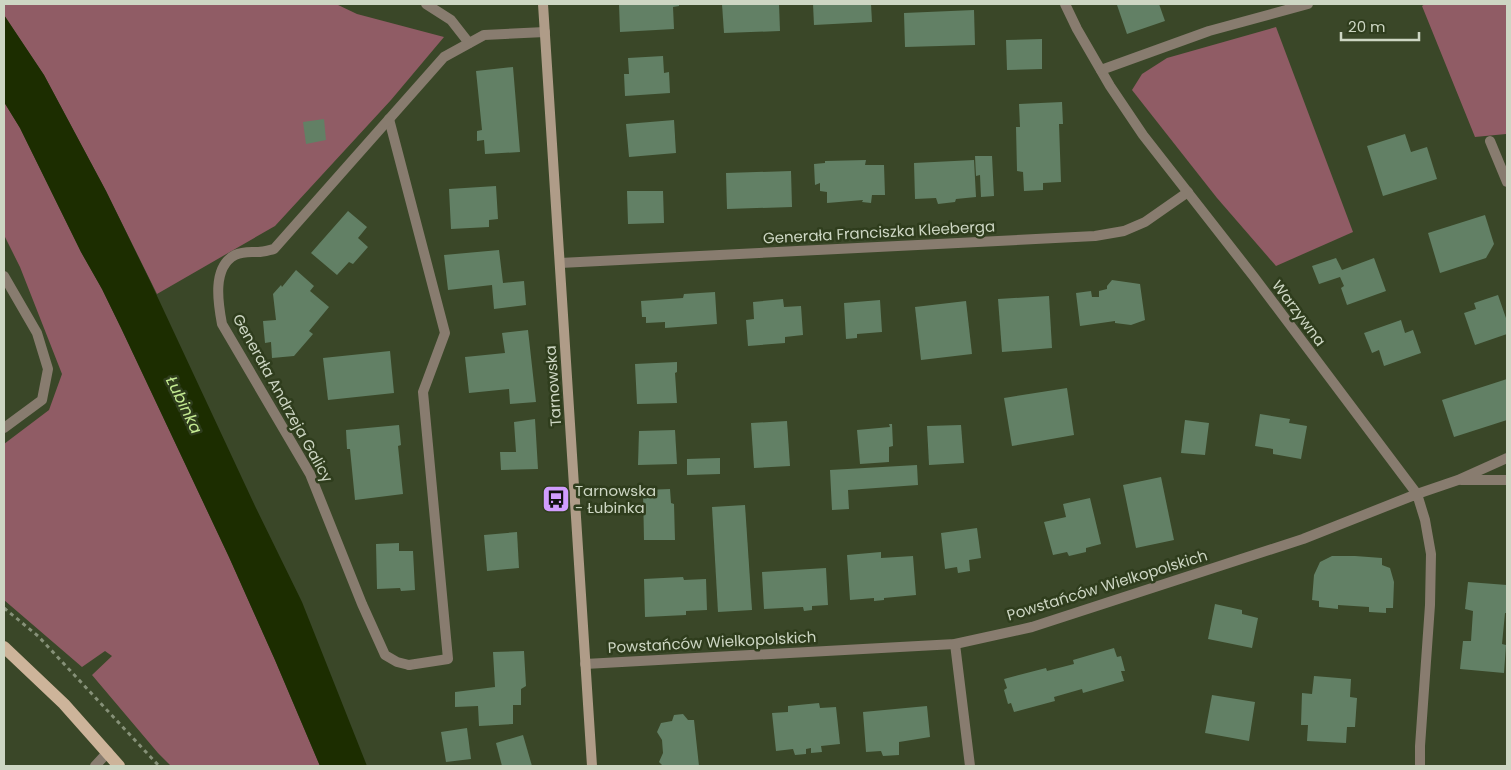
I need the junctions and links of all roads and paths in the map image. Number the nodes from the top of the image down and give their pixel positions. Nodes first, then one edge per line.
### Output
1 (426, 4) edge
2 (544, 4) edge
3 (1065, 4) edge
4 (1308, 4) edge
5 (545, 32) junction
6 (469, 43) junction
7 (1102, 70) junction
8 (389, 119) junction
9 (1490, 141) dead end
10 (1507, 182) edge
11 (1188, 192) junction
12 (560, 264) junction
13 (4, 276) edge
14 (4, 428) edge
15 (1507, 458) edge
16 (1458, 480) junction
17 (1507, 480) edge
18 (1416, 494) junction
19 (4, 608) edge
20 (955, 644) junction
21 (4, 646) edge
22 (585, 664) junction
23 (108, 752) junction
24 (96, 766) edge
25 (119, 766) edge
26 (159, 766) edge
27 (592, 766) edge
28 (970, 766) edge
29 (1420, 766) edge

1 - 6 street
2 - 5 main road, Tarnowska
3 - 7 street, Warzywna
4 - 7 street
5 - 6 street, Generała Andrzeja Galicy
5 - 12 main road, Tarnowska
6 - 8 street, Generała Andrzeja Galicy
7 - 11 street, Warzywna
8 - 8 street, Generała Andrzeja Galicy
9 - 10 street
11 - 12 street, Generała Franciszka Kleeberga
11 - 18 street, Warzywna
12 - 22 main road, Tarnowska
13 - 14 street
15 - 16 street
16 - 17 street
16 - 18 street
18 - 20 street, Powstańców Wielkopolskich
18 - 29 street, Warzywna
19 - 26 path
20 - 22 street, Powstańców Wielkopolskich
20 - 28 street
21 - 23 main road
22 - 27 main road, Tarnowska
23 - 24 street
23 - 25 main road

